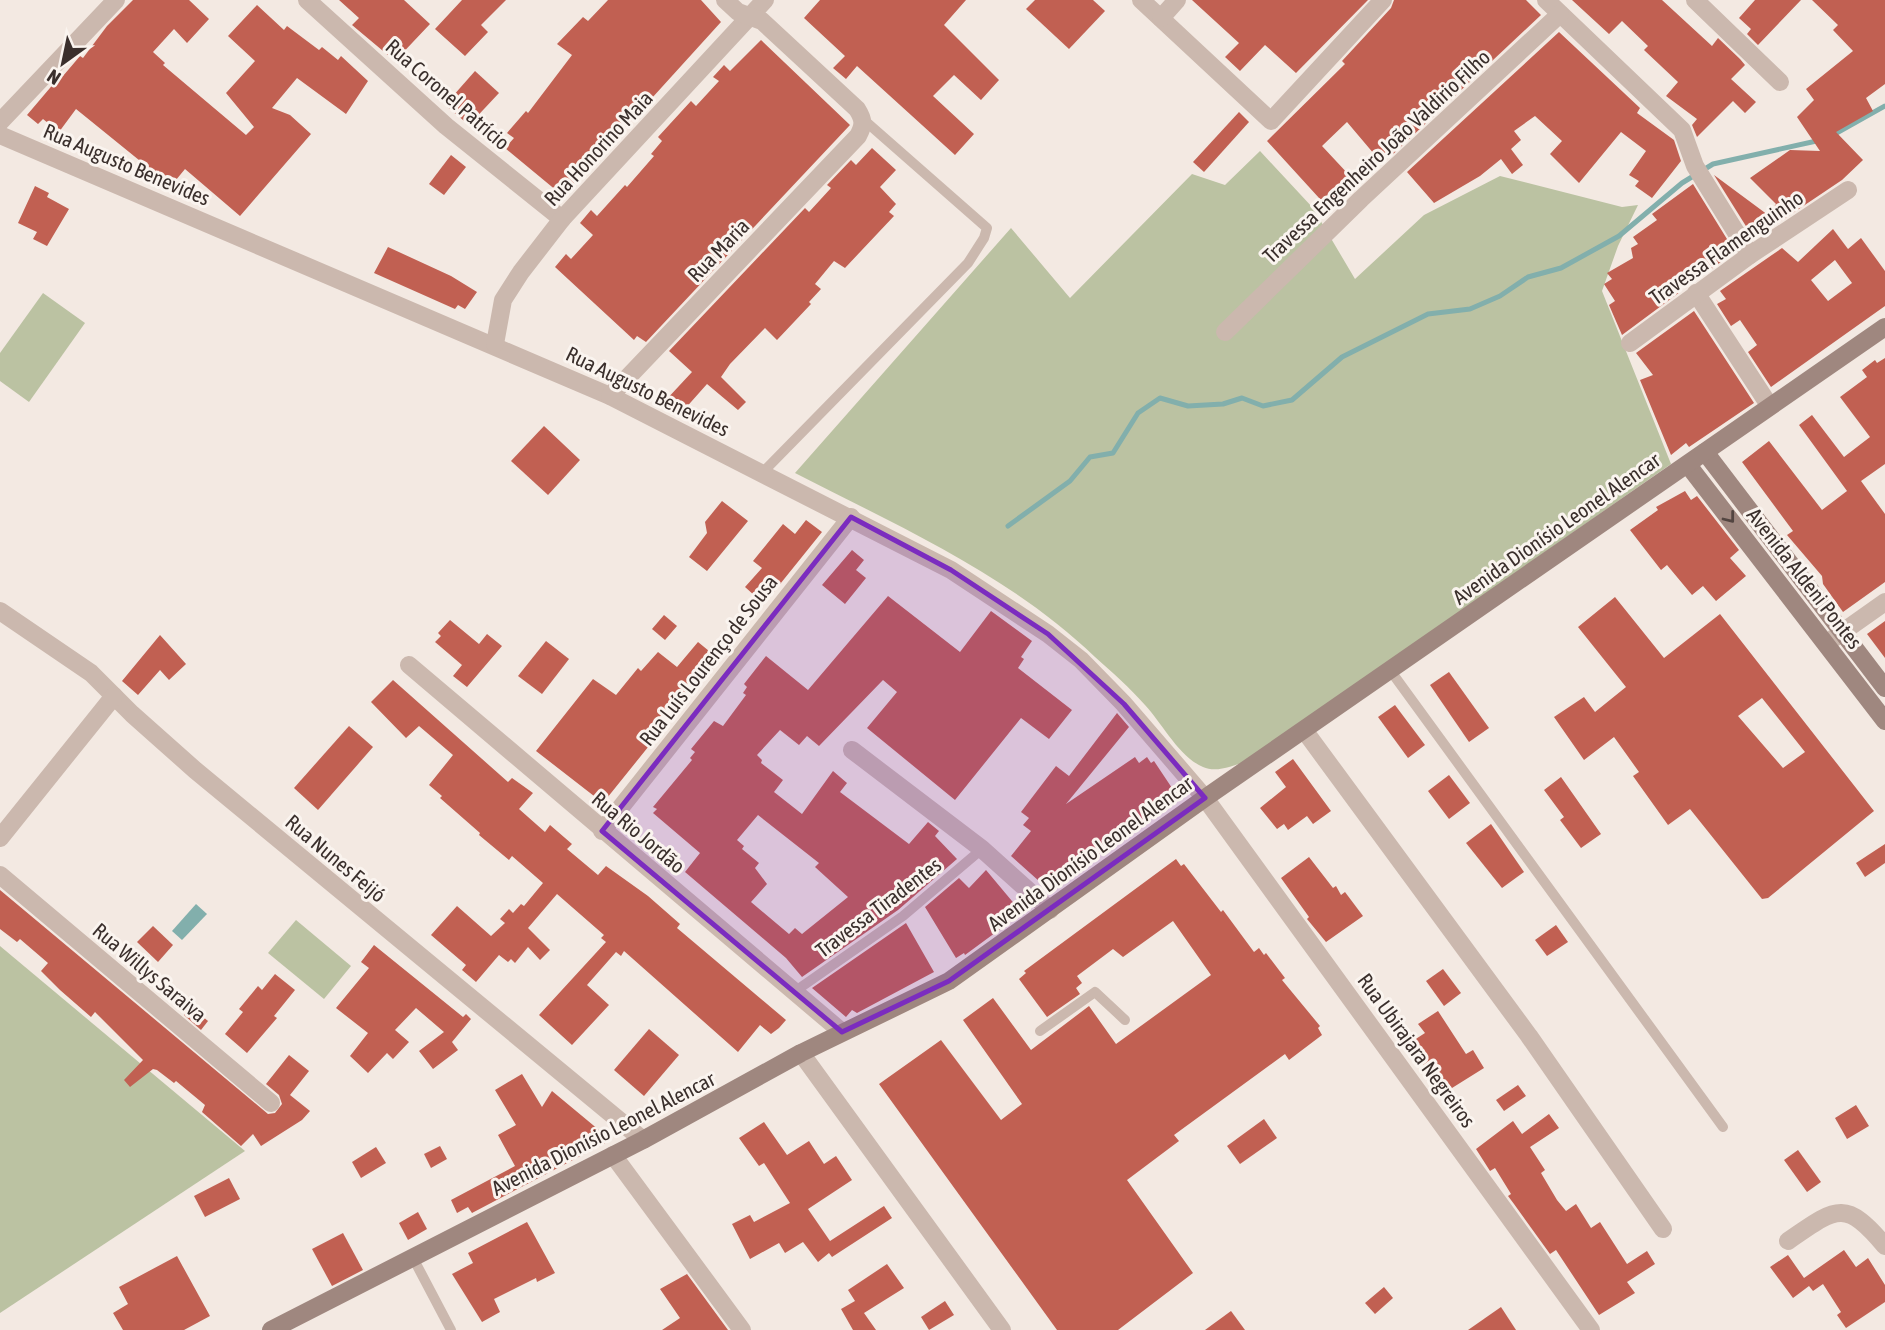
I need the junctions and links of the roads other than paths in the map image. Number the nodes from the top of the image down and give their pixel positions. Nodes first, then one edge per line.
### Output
1 (116, 0) edge
2 (307, 0) edge
3 (725, 0) edge
4 (765, 0) edge
5 (1141, 0) edge
6 (1177, 0) edge
7 (1383, 0) edge
8 (1546, 0) edge
9 (1695, 0) edge
10 (1560, 14) junction
11 (749, 17) junction
12 (1161, 18) junction
13 (1780, 82) dead end
14 (0, 122) edge
15 (861, 128) junction
16 (0, 135) edge
17 (1849, 190) dead end
18 (562, 219) junction
19 (1750, 255) junction
20 (1696, 293) junction
21 (1885, 327) edge
22 (1225, 332) dead end
23 (1630, 342) dead end
24 (495, 344) junction
25 (610, 396) junction
26 (1769, 405) junction
27 (1705, 452) junction
28 (1688, 464) junction
29 (764, 472) junction
30 (851, 517) junction
31 (1885, 602) edge
32 (0, 611) edge
33 (1835, 637) junction
34 (409, 665) dead end
35 (1390, 670) junction
36 (1885, 688) edge
37 (114, 696) junction
38 (1885, 721) edge
39 (1304, 730) junction
40 (852, 750) dead end
41 (1205, 798) junction
42 (601, 831) junction
43 (0, 838) edge
44 (982, 849) junction
45 (0, 875) edge
46 (1051, 910) junction
47 (794, 992) junction
48 (1125, 1020) dead end
49 (1040, 1031) dead end
50 (842, 1032) junction
51 (801, 1053) junction
52 (271, 1103) dead end
53 (1723, 1127) dead end
54 (643, 1140) junction
55 (613, 1155) junction
56 (1663, 1230) dead end
57 (1788, 1241) dead end
58 (1885, 1246) edge
59 (412, 1256) junction
60 (276, 1329) edge
61 (451, 1330) edge
62 (742, 1330) edge
63 (1002, 1330) edge
64 (1591, 1330) edge

1 - 14 street
2 - 18 street, Rua Coronel Patrício
3 - 11 street
4 - 11 street, Rua Honorino Maia
5 - 12 street
6 - 12 street
7 - 12 street
8 - 10 street
9 - 13 street
10 - 19 street
10 - 22 street, Travessa Engenheiro João Valdirio Filho
11 - 15 street
11 - 18 street, Rua Honorino Maia
15 - 25 street, Rua Maria
15 - 29 lane
16 - 24 street, Rua Augusto Benevides
17 - 19 street, Travessa Flamenguinho
18 - 24 street, Rua Honorino Maia
19 - 20 street, Travessa Flamenguinho
20 - 23 street, Travessa Flamenguinho
20 - 26 street
21 - 26 main road, Avenida Dionísio Leonel Alencar
24 - 25 street, Rua Augusto Benevides
25 - 29 street, Rua Augusto Benevides
26 - 27 main road, Avenida Dionísio Leonel Alencar
27 - 28 main road, Avenida Dionísio Leonel Alencar
27 - 33 main road, Avenida Aldeni Pontes
28 -> 33 main road, Avenida Aldeni Pontes
28 - 35 main road, Avenida Dionísio Leonel Alencar
29 - 30 street, Rua Augusto Benevides
30 - 41 street, Rua Augusto Benevides
30 - 42 street, Rua Luís Lourenço de Sousa
31 - 33 street
32 - 37 street, Rua Nunes Feijó
33 - 36 main road, Avenida Aldeni Pontes
33 - 38 main road, Avenida Aldeni Pontes
34 - 42 street, Rua Rio Jordão
35 - 39 main road, Avenida Dionísio Leonel Alencar
35 - 53 lane
37 - 43 street
37 - 54 street, Rua Nunes Feijó
39 - 41 main road, Avenida Dionísio Leonel Alencar
39 - 56 street
40 - 44 street
41 - 46 main road, Avenida Dionísio Leonel Alencar
41 - 64 street, Rua Ubirajara Negreiros
42 - 47 street, Rua Rio Jordão
44 - 46 street
44 - 47 lane, Travessa Tiradentes
45 - 52 street, Rua Willys Saraiva
46 - 50 main road, Avenida Dionísio Leonel Alencar
47 - 50 street, Rua Rio Jordão
48 - 49 lane
50 - 51 main road, Avenida Dionísio Leonel Alencar
51 - 54 main road, Avenida Dionísio Leonel Alencar
51 - 63 street
54 - 55 main road, Avenida Dionísio Leonel Alencar
55 - 59 main road, Avenida Dionísio Leonel Alencar
55 - 62 street
57 - 58 street
59 - 60 main road, Avenida Dionísio Leonel Alencar
59 - 61 lane

